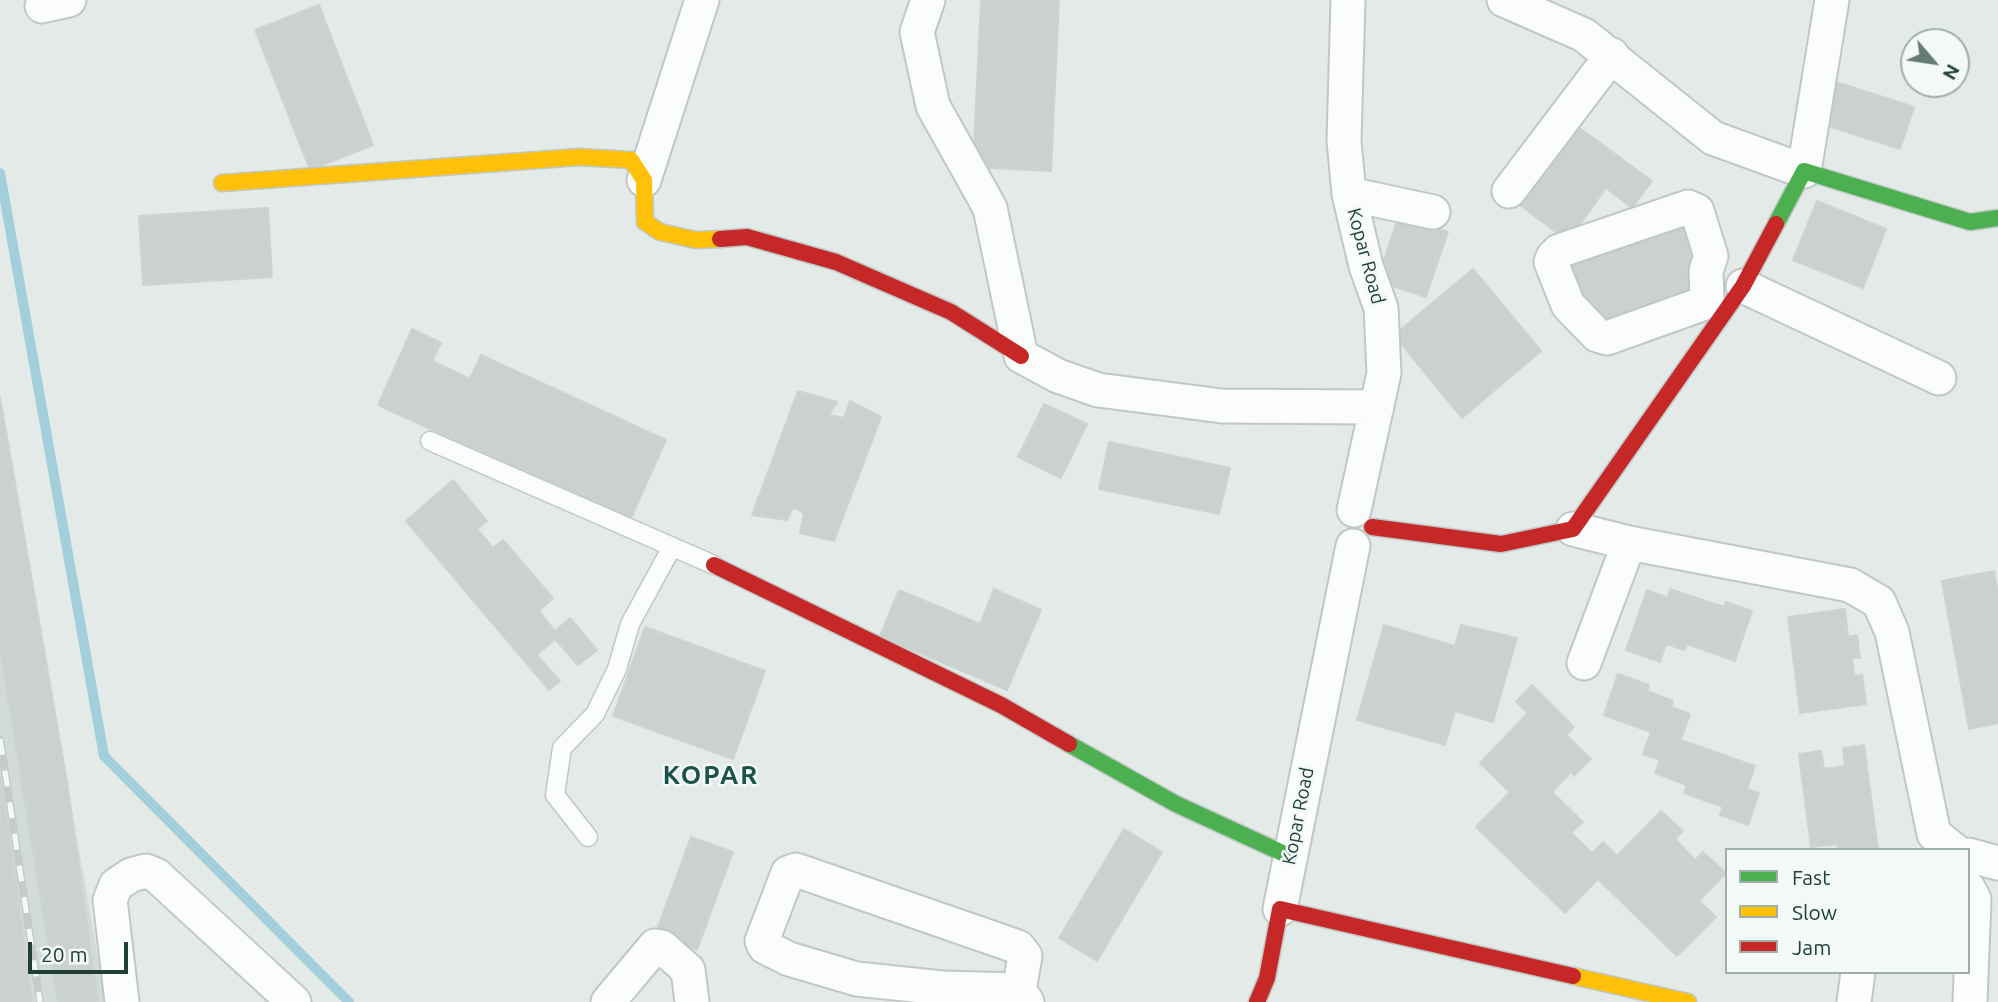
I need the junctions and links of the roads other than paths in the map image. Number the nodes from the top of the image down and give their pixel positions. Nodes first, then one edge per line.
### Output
1 (702, 0) edge
2 (928, 0) edge
3 (1348, 0) edge
4 (1504, 0) edge
5 (1832, 0) edge
6 (1612, 55) junction
7 (1804, 172) junction
8 (644, 180) junction
9 (222, 183) dead end
10 (1509, 191) dead end
11 (1349, 194) junction
12 (1433, 212) dead end
13 (1998, 218) edge
14 (1743, 286) junction
15 (1663, 318) junction
16 (1702, 345) junction
17 (1021, 356) junction
18 (1939, 378) dead end
19 (1377, 407) junction
20 (430, 441) dead end
21 (1359, 528) junction
22 (1573, 528) junction
23 (1629, 543) junction
24 (672, 547) junction
25 (714, 565) joint
26 (1584, 663) dead end
27 (589, 837) dead end
28 (1952, 848) edge
29 (1289, 856) junction
30 (1970, 856) edge
31 (1998, 863) edge
32 (1970, 892) edge
33 (1280, 909) junction
34 (1858, 974) edge
35 (1023, 996) edge
36 (122, 1002) edge
37 (294, 1002) edge
38 (608, 1002) edge
39 (692, 1002) edge
40 (1257, 1002) edge
41 (1688, 1002) edge
42 (1853, 1002) edge
43 (1970, 1002) edge

1 - 8 street
2 - 17 street
3 - 11 street, Kopar Road
4 - 6 street
5 - 7 street
6 - 7 street
6 - 10 street
7 - 13 street
7 - 14 street
8 - 9 street
8 - 17 street
11 - 12 street
11 - 19 street, Kopar Road
14 - 16 street
14 - 18 street
15 - 15 street
15 - 16 street
16 - 22 street
17 - 19 street
19 - 21 street, Kopar Road
20 - 24 lane
21 - 22 street
21 - 29 street, Kopar Road
22 - 23 street
23 - 26 street
23 - 28 street
24 - 25 lane
24 - 27 lane
25 - 29 street
29 - 33 street, Kopar Road
30 - 31 street
32 - 43 street
33 - 40 street, Kopar Road
33 - 41 street
34 - 42 street
35 - 35 street
36 - 37 street
38 - 39 street

